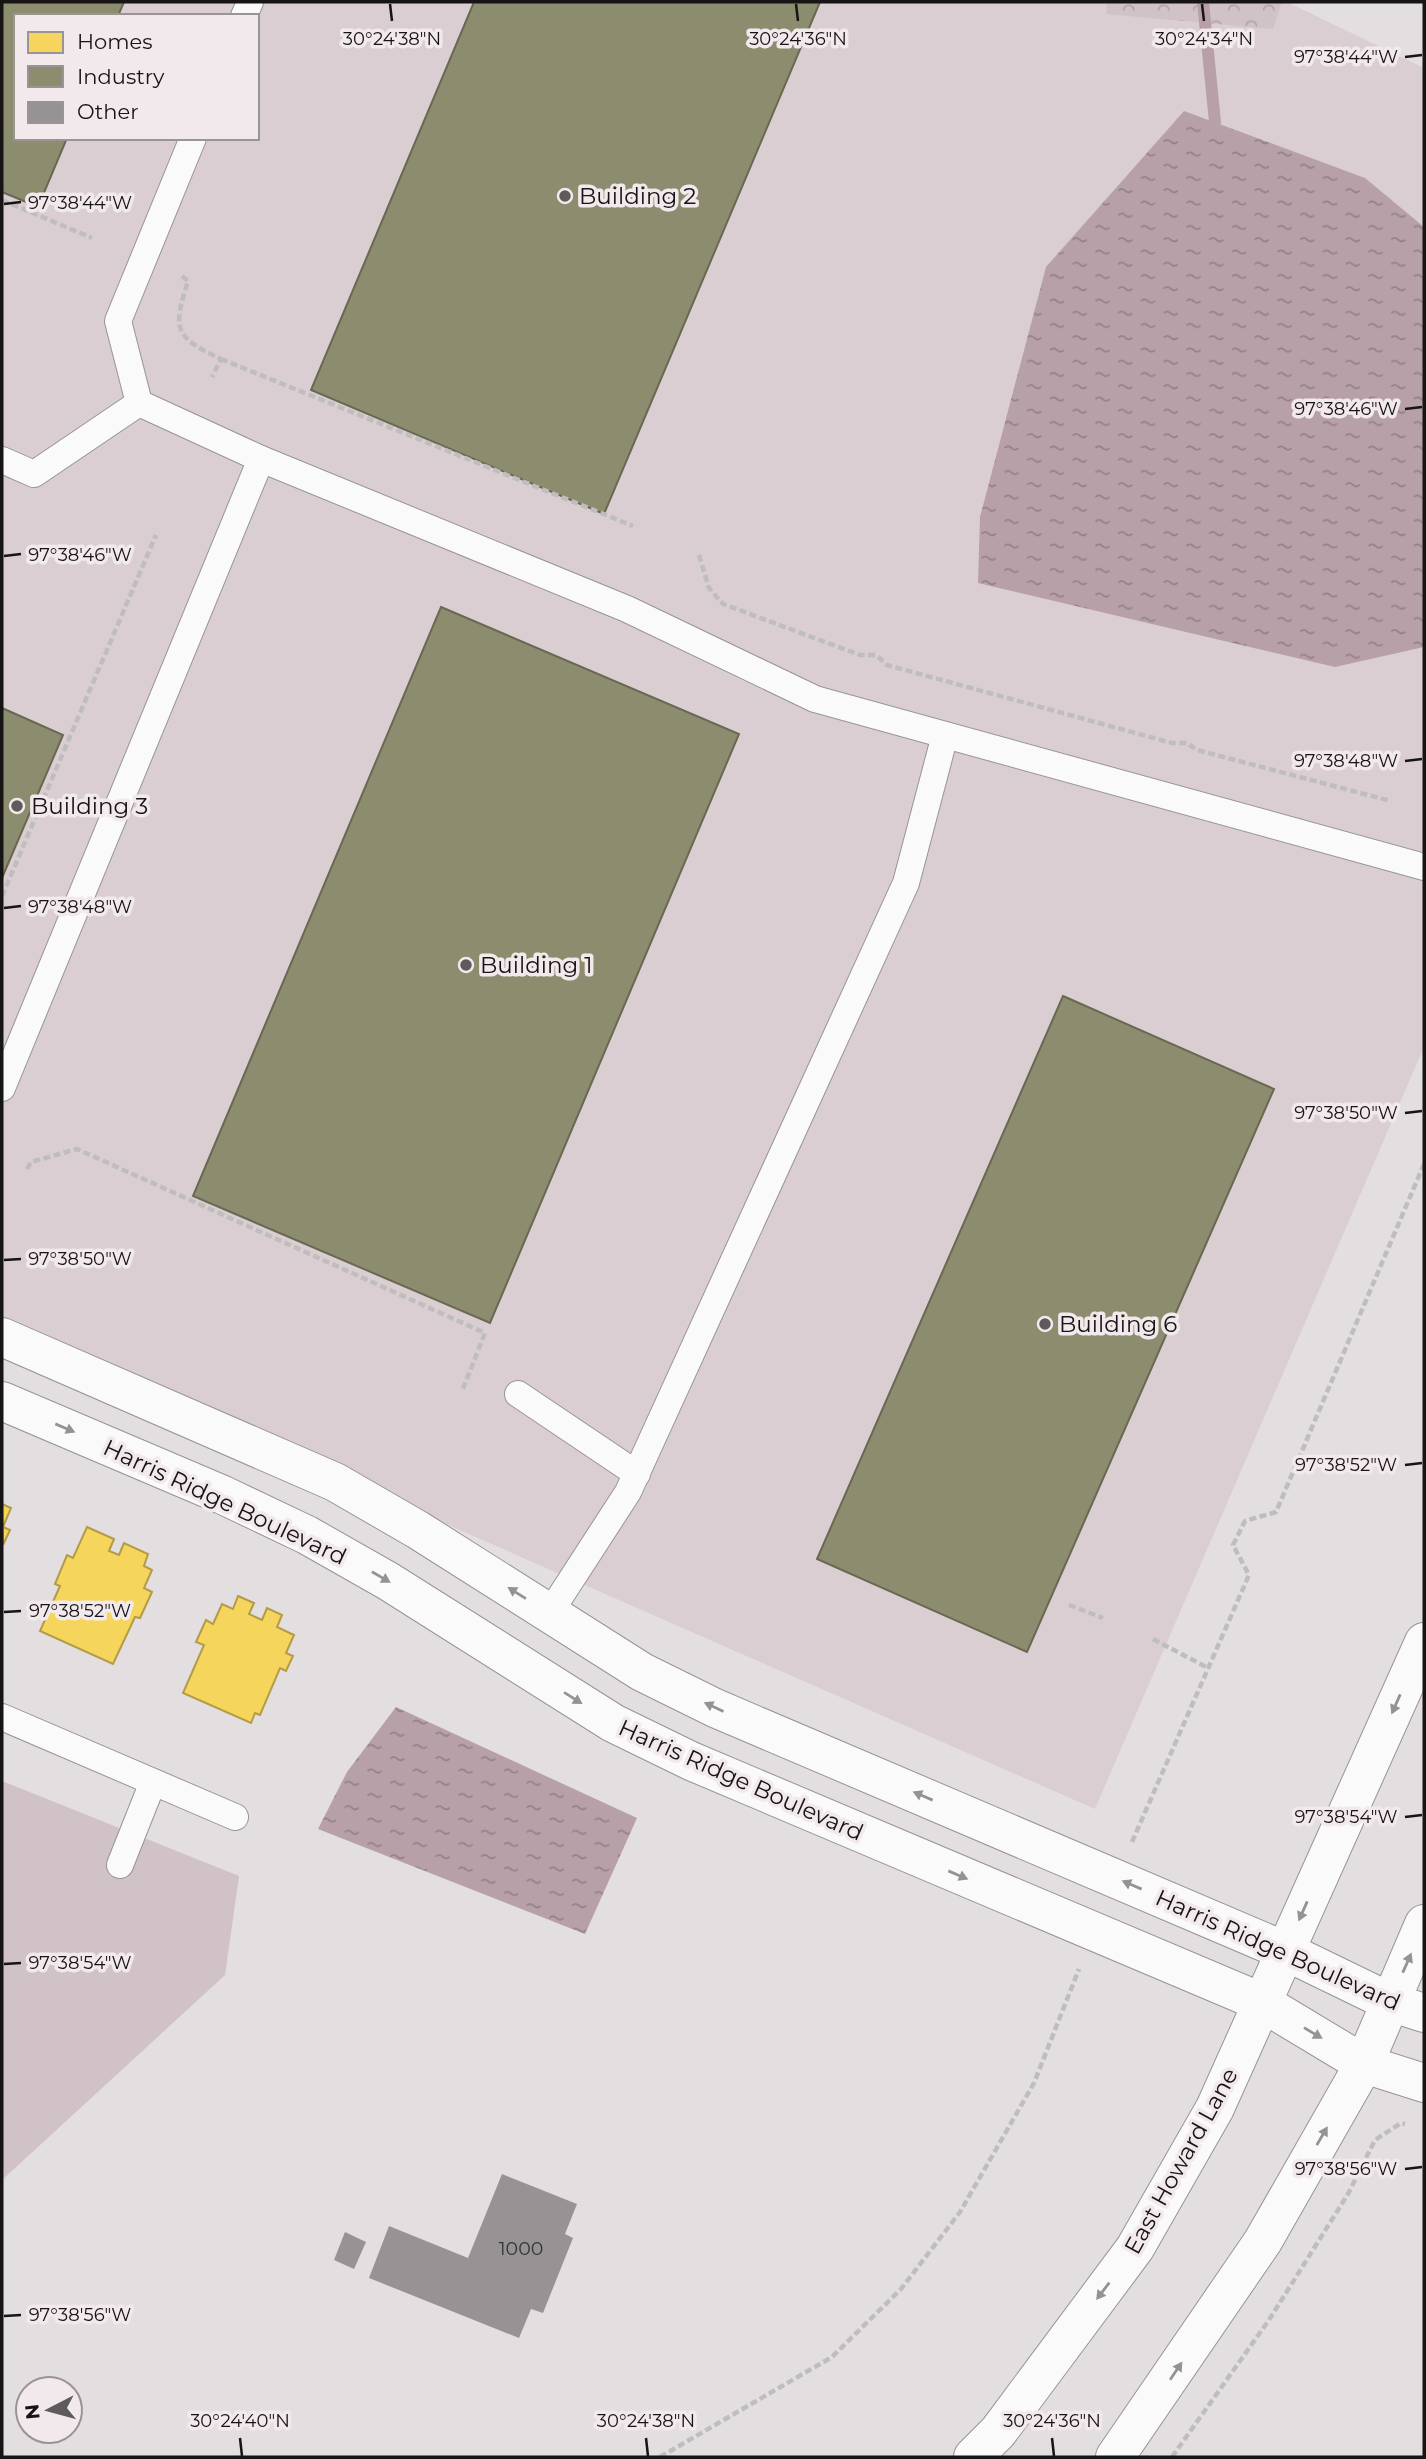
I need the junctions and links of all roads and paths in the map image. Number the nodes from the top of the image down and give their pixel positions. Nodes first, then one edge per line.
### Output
1 (192, 140) edge
2 (2, 200) edge
3 (92, 238) dead end
4 (181, 276) dead end
5 (221, 359) junction
6 (212, 377) dead end
7 (139, 403) junction
8 (261, 459) junction
9 (2, 460) edge
10 (633, 526) dead end
11 (156, 535) dead end
12 (699, 555) dead end
13 (945, 735) junction
14 (1391, 801) dead end
15 (1424, 867) edge
16 (2, 896) edge
17 (2, 1088) edge
18 (27, 1169) dead end
19 (2, 1337) edge
20 (462, 1391) dead end
21 (518, 1394) dead end
22 (2, 1401) edge
23 (637, 1474) junction
24 (1069, 1605) dead end
25 (549, 1614) junction
26 (1103, 1618) dead end
27 (1153, 1639) dead end
28 (1424, 1642) edge
29 (1208, 1668) dead end
30 (2, 1717) edge
31 (153, 1782) junction
32 (235, 1817) dead end
33 (120, 1865) dead end
34 (1424, 1924) edge
35 (1285, 1951) junction
36 (1261, 2003) junction
37 (1407, 2007) edge
38 (1364, 2064) junction
39 (1424, 2083) edge
40 (1414, 2126) dead end
41 (973, 2457) edge
42 (1115, 2457) edge
43 (1172, 2457) edge

1 - 7 lane
2 - 3 path
4 - 5 path
5 - 6 path
5 - 10 path
7 - 8 lane
7 - 9 lane
8 - 13 lane
8 - 17 lane
11 - 16 path
12 - 14 path
13 - 15 lane
13 - 23 lane
18 - 20 path
25 -> 19 street, Harris Ridge Boulevard
21 - 23 lane
22 -> 36 street, Harris Ridge Boulevard
23 - 25 lane
24 - 26 path
35 -> 25 street, Harris Ridge Boulevard
27 - 29 path
28 -> 35 street, East Howard Lane
30 - 31 lane
31 - 32 lane
31 - 33 lane
37 -> 34 street
35 - 36 street, East Howard Lane
35 - 37 street, Harris Ridge Boulevard
36 -> 38 street, Harris Ridge Boulevard
36 -> 41 street, East Howard Lane
37 - 38 street
38 - 39 street, Harris Ridge Boulevard
42 -> 38 street
40 - 43 path

